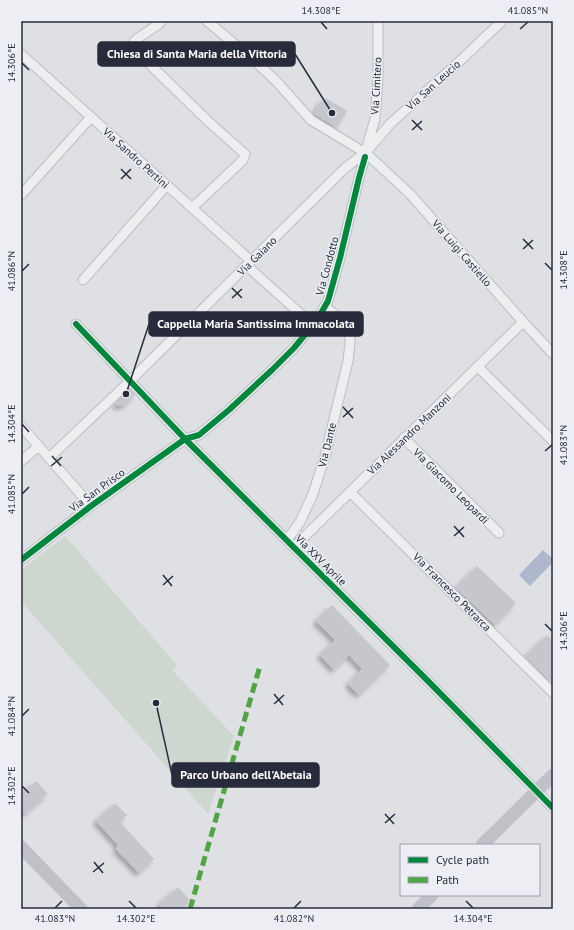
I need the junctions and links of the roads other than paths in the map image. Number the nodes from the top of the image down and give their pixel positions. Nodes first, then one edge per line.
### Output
1 (161, 21) edge
2 (207, 21) edge
3 (378, 21) edge
4 (502, 21) edge
5 (21, 54) edge
6 (91, 117) junction
7 (365, 153) junction
8 (167, 185) junction
9 (21, 195) edge
10 (192, 208) junction
11 (249, 264) junction
12 (83, 280) dead end
13 (324, 307) junction
14 (523, 322) junction
15 (76, 324) dead end
16 (313, 325) junction
17 (553, 354) edge
18 (478, 366) junction
19 (130, 381) junction
20 (21, 426) edge
21 (404, 438) junction
22 (185, 439) junction
23 (553, 441) edge
24 (38, 446) junction
25 (49, 458) junction
26 (21, 461) edge
27 (350, 492) junction
28 (91, 506) junction
29 (498, 533) dead end
30 (290, 543) junction
31 (21, 560) edge
32 (553, 693) edge
33 (553, 775) edge
34 (536, 791) junction
35 (553, 808) edge
36 (483, 844) edge
37 (21, 847) edge
38 (431, 896) edge
39 (81, 909) edge
40 (418, 909) edge

1 - 10 street
2 - 7 street, Via Luigi Castiello
3 - 7 street, Via Cimitero
4 - 7 street, Via San Leucio
5 - 6 street, Via Sandro Pertini
6 - 8 street, Via Sandro Pertini
6 - 9 street
7 - 11 street, Via Gaiano
7 - 13 street, Via Condotto
7 - 14 street, Via Luigi Castiello
8 - 10 street, Via Sandro Pertini
8 - 12 street
10 - 11 street, Via Sandro Pertini
11 - 16 street, Via Sandro Pertini
11 - 19 street, Via Gaiano
13 - 16 street, Via Condotto
13 - 30 street, Via Dante
14 - 17 street, Via Luigi Castiello
14 - 18 street, Via Alessandro Manzoni
15 - 19 street, Via XXV Aprile
16 - 22 street, Via Condotto
18 - 21 street, Via Alessandro Manzoni
18 - 23 street
19 - 22 street, Via XXV Aprile
19 - 25 street, Via Gaiano
20 - 24 street
21 - 27 street, Via Alessandro Manzoni
21 - 29 street, Via Giacomo Leopardi
22 - 28 street, Via San Prisco
22 - 30 street, Via XXV Aprile
24 - 25 street
24 - 26 street
25 - 28 street
27 - 30 street, Via Alessandro Manzoni
27 - 32 street, Via Francesco Petrarca
28 - 31 street, Via San Prisco
30 - 34 street, Via XXV Aprile
33 - 34 street
34 - 35 street, Via XXV Aprile
34 - 36 street
37 - 39 street
38 - 40 street

